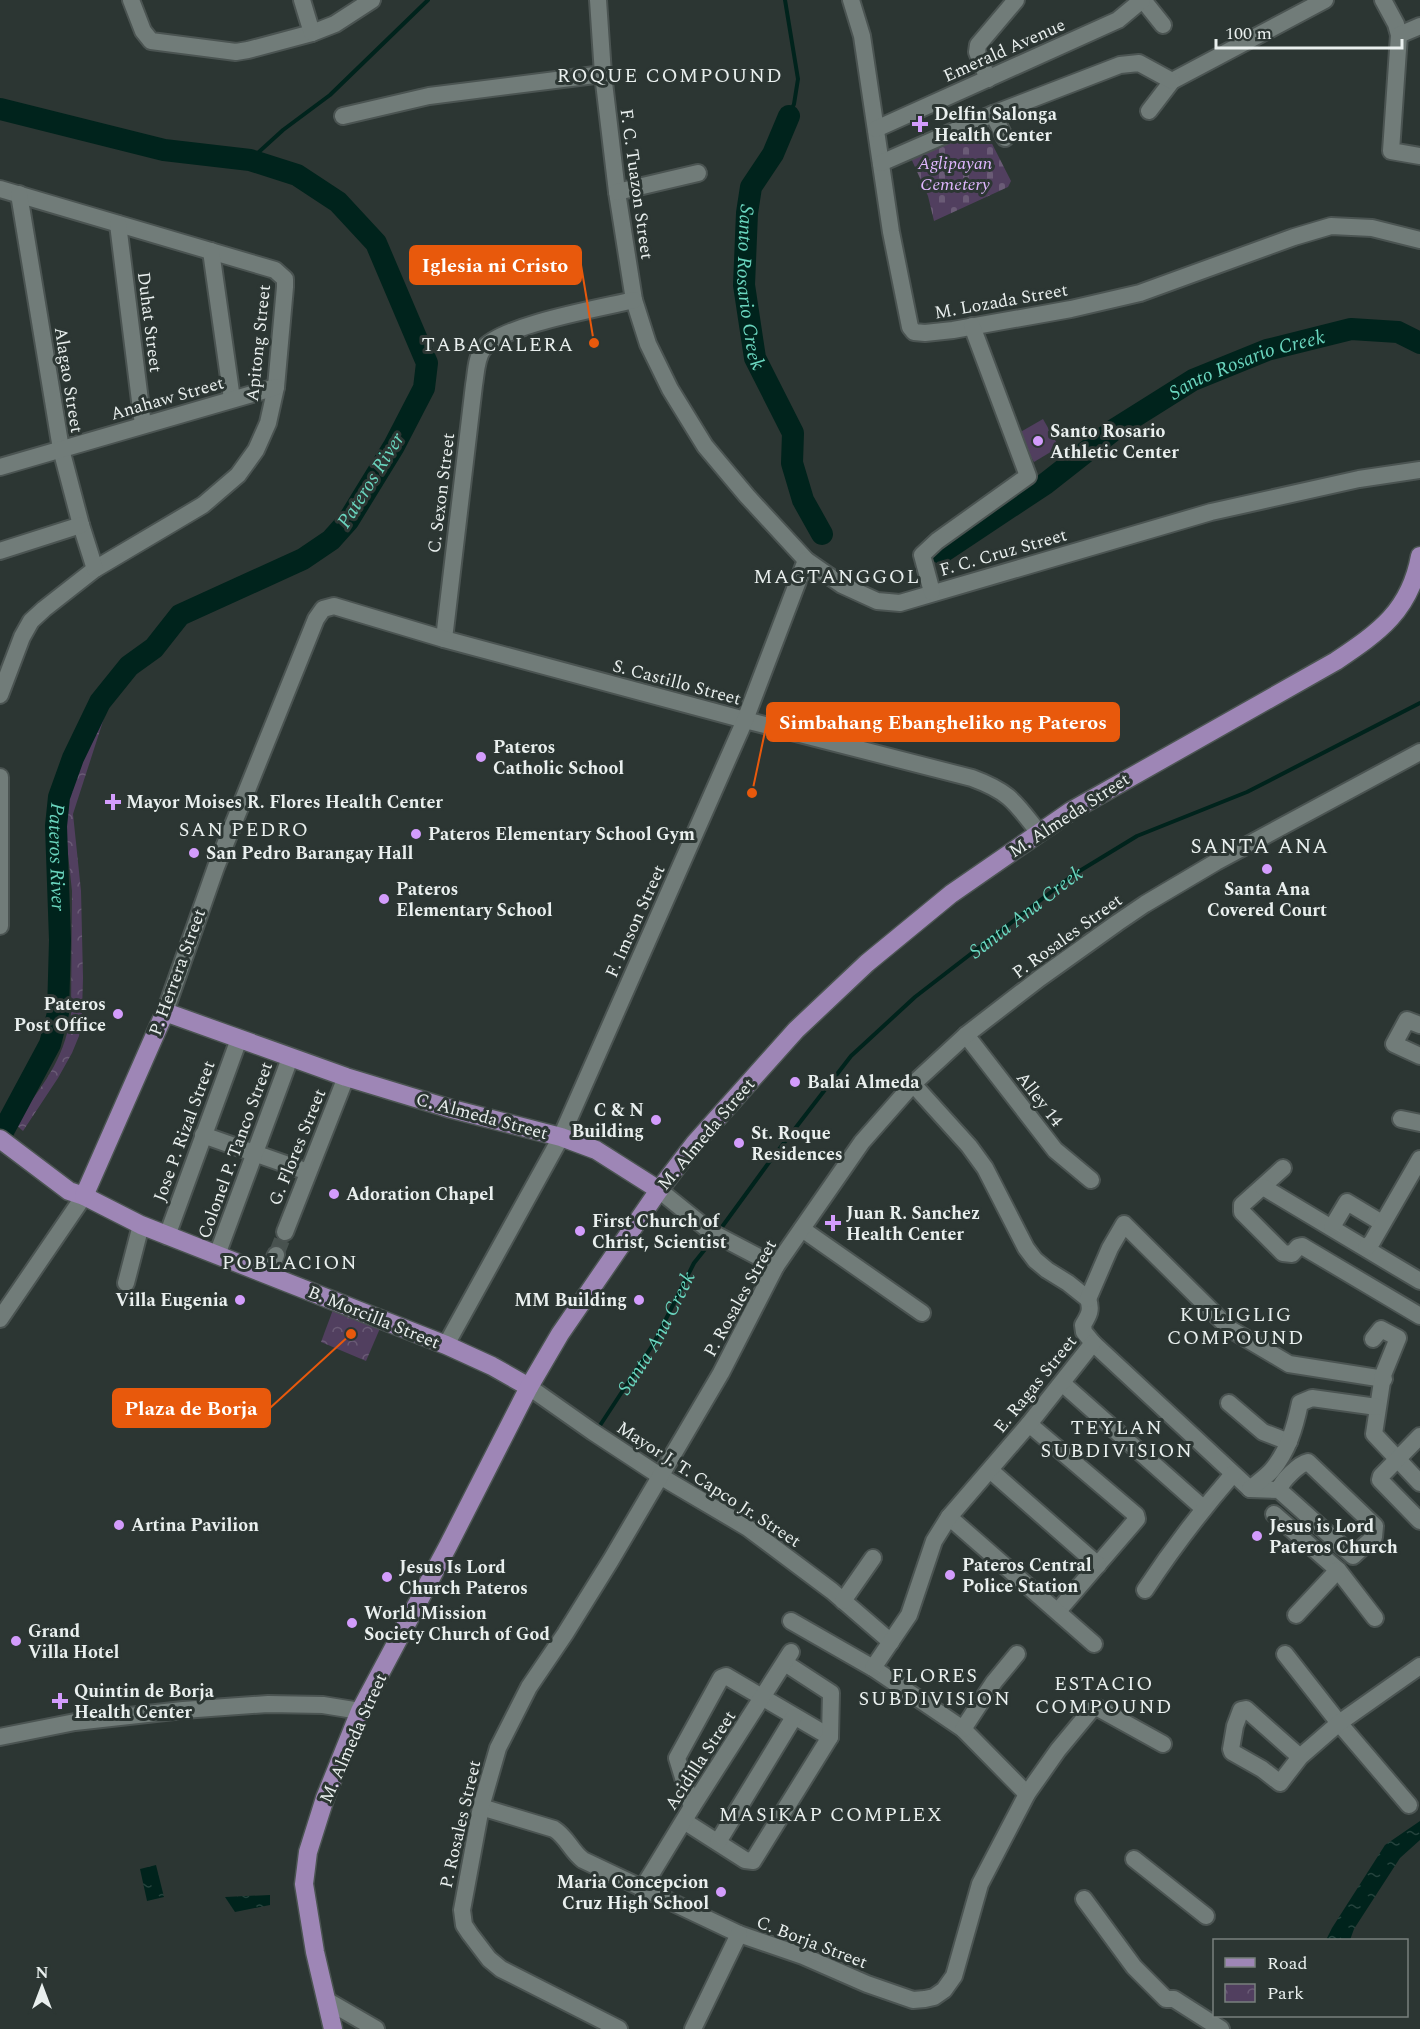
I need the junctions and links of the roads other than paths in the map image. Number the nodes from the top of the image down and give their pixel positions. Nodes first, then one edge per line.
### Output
1 (131, 0) edge
2 (302, 0) edge
3 (372, 0) edge
4 (598, 0) edge
5 (851, 0) edge
6 (1016, 0) edge
7 (1142, 0) edge
8 (1325, 0) edge
9 (1383, 0) edge
10 (352, 6) edge
11 (1163, 25) dead end
12 (1420, 26) edge
13 (312, 33) junction
14 (1399, 36) junction
15 (603, 74) junction
16 (988, 79) junction
17 (1172, 81) junction
18 (1149, 111) dead end
19 (993, 114) junction
20 (343, 116) dead end
21 (876, 129) junction
22 (1005, 138) dead end
23 (1420, 156) edge
24 (881, 163) junction
25 (698, 173) dead end
26 (0, 189) edge
27 (617, 192) junction
28 (19, 194) junction
29 (118, 224) junction
30 (1420, 240) edge
31 (211, 250) junction
32 (634, 300) junction
33 (972, 326) junction
34 (276, 387) junction
35 (232, 399) junction
36 (143, 425) junction
37 (61, 449) junction
38 (0, 467) edge
39 (1420, 470) edge
40 (81, 525) junction
41 (0, 551) edge
42 (1420, 556) edge
43 (806, 560) junction
44 (95, 569) junction
45 (932, 592) junction
46 (323, 609) joint
47 (444, 639) junction
48 (3, 676) edge
49 (0, 695) edge
50 (745, 720) junction
51 (1420, 752) edge
52 (0, 777) edge
53 (1039, 833) junction
54 (0, 926) edge
55 (165, 1012) junction
56 (1420, 1025) edge
57 (966, 1035) junction
58 (239, 1039) junction
59 (1420, 1056) edge
60 (290, 1058) junction
61 (346, 1077) junction
62 (913, 1084) junction
63 (1401, 1119) dead end
64 (1420, 1123) edge
65 (0, 1128) edge
66 (203, 1135) junction
67 (561, 1137) junction
68 (0, 1139) edge
69 (24, 1151) junction
70 (254, 1155) junction
71 (1420, 1159) edge
72 (1283, 1168) dead end
73 (308, 1172) junction
74 (1091, 1180) dead end
75 (1263, 1187) junction
76 (659, 1190) junction
77 (84, 1196) junction
78 (1382, 1223) junction
79 (141, 1225) junction
80 (1332, 1227) junction
81 (802, 1229) junction
82 (285, 1232) tunnel mouth
83 (167, 1236) junction
84 (1366, 1248) junction
85 (217, 1255) junction
86 (276, 1255) tunnel mouth
87 (776, 1266) junction
88 (268, 1275) junction
89 (1420, 1281) edge
90 (126, 1283) dead end
91 (1088, 1299) junction
92 (922, 1313) dead end
93 (1420, 1316) edge
94 (0, 1319) edge
95 (1372, 1340) dead end
96 (1093, 1343) junction
97 (446, 1345) junction
98 (1383, 1379) junction
99 (1062, 1383) junction
100 (529, 1386) junction
101 (1229, 1403) dead end
102 (1377, 1407) junction
103 (1029, 1424) junction
104 (1420, 1436) edge
105 (1288, 1442) junction
106 (1398, 1460) junction
107 (990, 1470) junction
108 (1233, 1474) junction
109 (660, 1476) junction
110 (1420, 1483) edge
111 (1250, 1489) junction
112 (1280, 1490) junction
113 (1203, 1509) junction
114 (1274, 1514) dead end
115 (949, 1517) junction
116 (1420, 1521) edge
117 (873, 1558) dead end
118 (1098, 1565) junction
119 (1338, 1570) junction
120 (1145, 1590) dead end
121 (843, 1601) junction
122 (1058, 1611) junction
123 (1296, 1615) dead end
124 (1375, 1618) dead end
125 (791, 1621) dead end
126 (891, 1642) junction
127 (1094, 1644) dead end
128 (1017, 1654) dead end
129 (1285, 1654) dead end
130 (1420, 1666) edge
131 (873, 1668) junction
132 (762, 1698) junction
133 (360, 1711) junction
134 (794, 1717) junction
135 (1339, 1723) junction
136 (963, 1728) junction
137 (0, 1737) edge
138 (830, 1737) junction
139 (1163, 1744) dead end
140 (1300, 1757) junction
141 (1027, 1794) junction
142 (1409, 1805) dead end
143 (481, 1807) junction
144 (688, 1814) junction
145 (718, 1842) junction
146 (1134, 1858) dead end
147 (642, 1889) junction
148 (1084, 1899) dead end
149 (1206, 1916) dead end
150 (739, 1934) junction
151 (326, 2000) junction
152 (333, 2029) edge
153 (376, 2029) edge
154 (619, 2029) edge
155 (693, 2029) edge
156 (1221, 2029) edge

1 - 13 street
2 - 13 street
3 - 10 street
4 - 15 street, F. C. Tuazon Street
5 - 21 street, M. Lozada Street
6 - 16 street
7 - 11 street
7 - 16 street, Emerald Avenue
8 - 17 street
9 - 14 street
10 - 13 street
12 - 14 street
14 - 23 street
15 - 20 street
15 - 27 street, F. C. Tuazon Street
16 - 21 street, Emerald Avenue
17 - 18 street
17 - 19 street
19 - 22 street
19 - 24 street
21 - 24 street, M. Lozada Street
24 - 33 street, M. Lozada Street
25 - 27 street
26 - 28 street, Apitong Street
27 - 32 street, F. C. Tuazon Street
28 - 29 street, Apitong Street
28 - 37 street, Alagao Street
29 - 31 street, Apitong Street
29 - 36 street, Duhat Street
30 - 33 street, M. Lozada Street
31 - 34 street, Apitong Street
31 - 35 street
32 - 43 street, F. C. Cruz Street
32 - 47 street, C. Sexon Street
33 - 45 street
34 - 35 street, Anahaw Street
34 - 44 street, Apitong Street
35 - 36 street, Anahaw Street
36 - 37 street, Anahaw Street
37 - 38 street, Anahaw Street
37 - 40 street, Alagao Street
39 - 45 street, F. C. Cruz Street
40 - 41 street
40 - 44 street, Alagao Street
42 - 53 main road, M. Almeda Street
43 - 45 street, F. C. Cruz Street
43 - 50 street, F. Imson Street
44 - 48 street, Apitong Street
46 - 47 street, S. Castillo Street
46 - 55 street, P. Herrera Street
47 - 50 street, S. Castillo Street
48 - 49 street, Apitong Street
50 - 53 street, S. Castillo Street
50 - 67 street, F. Imson Street
51 - 57 street, P. Rosales Street
52 - 54 street
53 - 76 main road, M. Almeda Street
55 - 58 main road, C. Almeda Street
55 - 77 main road, P. Herrera Street
56 - 59 street
57 - 62 street, P. Rosales Street
57 - 74 street, Alley 14
58 - 60 main road, C. Almeda Street
58 - 66 street, Jose P. Rizal Street
60 - 61 main road, C. Almeda Street
60 - 70 street, Colonel P. Tanco Street
61 - 67 main road, C. Almeda Street
61 - 73 street, G. Flores Street
62 - 81 street, P. Rosales Street
62 - 91 street
63 - 64 street
65 - 69 main road, B. Morcilla Street
66 - 70 street
66 - 83 street, Jose P. Rizal Street
67 - 76 main road, C. Almeda Street
67 - 97 street, F. Imson Street
68 - 69 main road, B. Morcilla Street
69 - 77 main road, B. Morcilla Street
70 - 73 street
70 - 85 street, Colonel P. Tanco Street
71 - 78 street
72 - 75 street
73 - 82 street, G. Flores Street
75 - 80 street
75 - 93 street
76 - 87 street, C. Almeda Street
76 - 100 main road, M. Almeda Street
77 - 79 main road, B. Morcilla Street
77 - 94 street, P. Herrera Street
78 - 80 street
78 - 84 street
79 - 83 main road, B. Morcilla Street
79 - 90 street
80 - 84 street
81 - 87 street, P. Rosales Street
81 - 92 street
83 - 85 main road, B. Morcilla Street
84 - 89 street
85 - 88 main road, B. Morcilla Street
86 - 88 street
87 - 109 street, P. Rosales Street
88 - 97 main road, B. Morcilla Street
91 - 96 street, E. Ragas Street
91 - 98 street
95 - 98 street
96 - 99 street, E. Ragas Street
96 - 108 street
97 - 100 main road, B. Morcilla Street
98 - 102 street
99 - 103 street, E. Ragas Street
99 - 113 street
100 - 109 street, Mayor J. T. Capco Jr. Street
100 - 133 main road, M. Almeda Street
101 - 105 street
102 - 105 street
102 - 106 street
103 - 107 street, E. Ragas Street
103 - 118 street
104 - 106 street
105 - 111 street
106 - 110 street
106 - 116 street
107 - 115 street, E. Ragas Street
107 - 118 street
108 - 111 street
108 - 113 street
109 - 121 street, Mayor J. T. Capco Jr. Street
109 - 143 street, P. Rosales Street
111 - 112 street
112 - 112 street
113 - 120 street
114 - 119 street
115 - 122 street
115 - 126 street, E. Ragas Street
117 - 121 street
118 - 122 street
119 - 123 street
119 - 124 street
121 - 126 street, Mayor J. T. Capco Jr. Street
122 - 127 street
125 - 131 street
126 - 131 street, E. Ragas Street
128 - 136 street
129 - 135 street
130 - 135 street
131 - 136 street
132 - 134 street
132 - 138 street, Acidilla Street
132 - 144 street, Acidilla Street
132 - 144 street
133 - 137 street
133 - 151 main road, M. Almeda Street
134 - 138 street
134 - 145 street
135 - 140 street
135 - 142 street
136 - 141 street
138 - 145 street
139 - 141 street, C. Borja Street
140 - 140 street
141 - 150 street, C. Borja Street
143 - 147 street, C. Borja Street
143 - 154 street, P. Rosales Street
144 - 145 street
144 - 147 street, Acidilla Street
146 - 149 street
147 - 150 street, C. Borja Street
148 - 156 street
150 - 155 street
151 - 152 main road, M. Almeda Street
151 - 153 street

